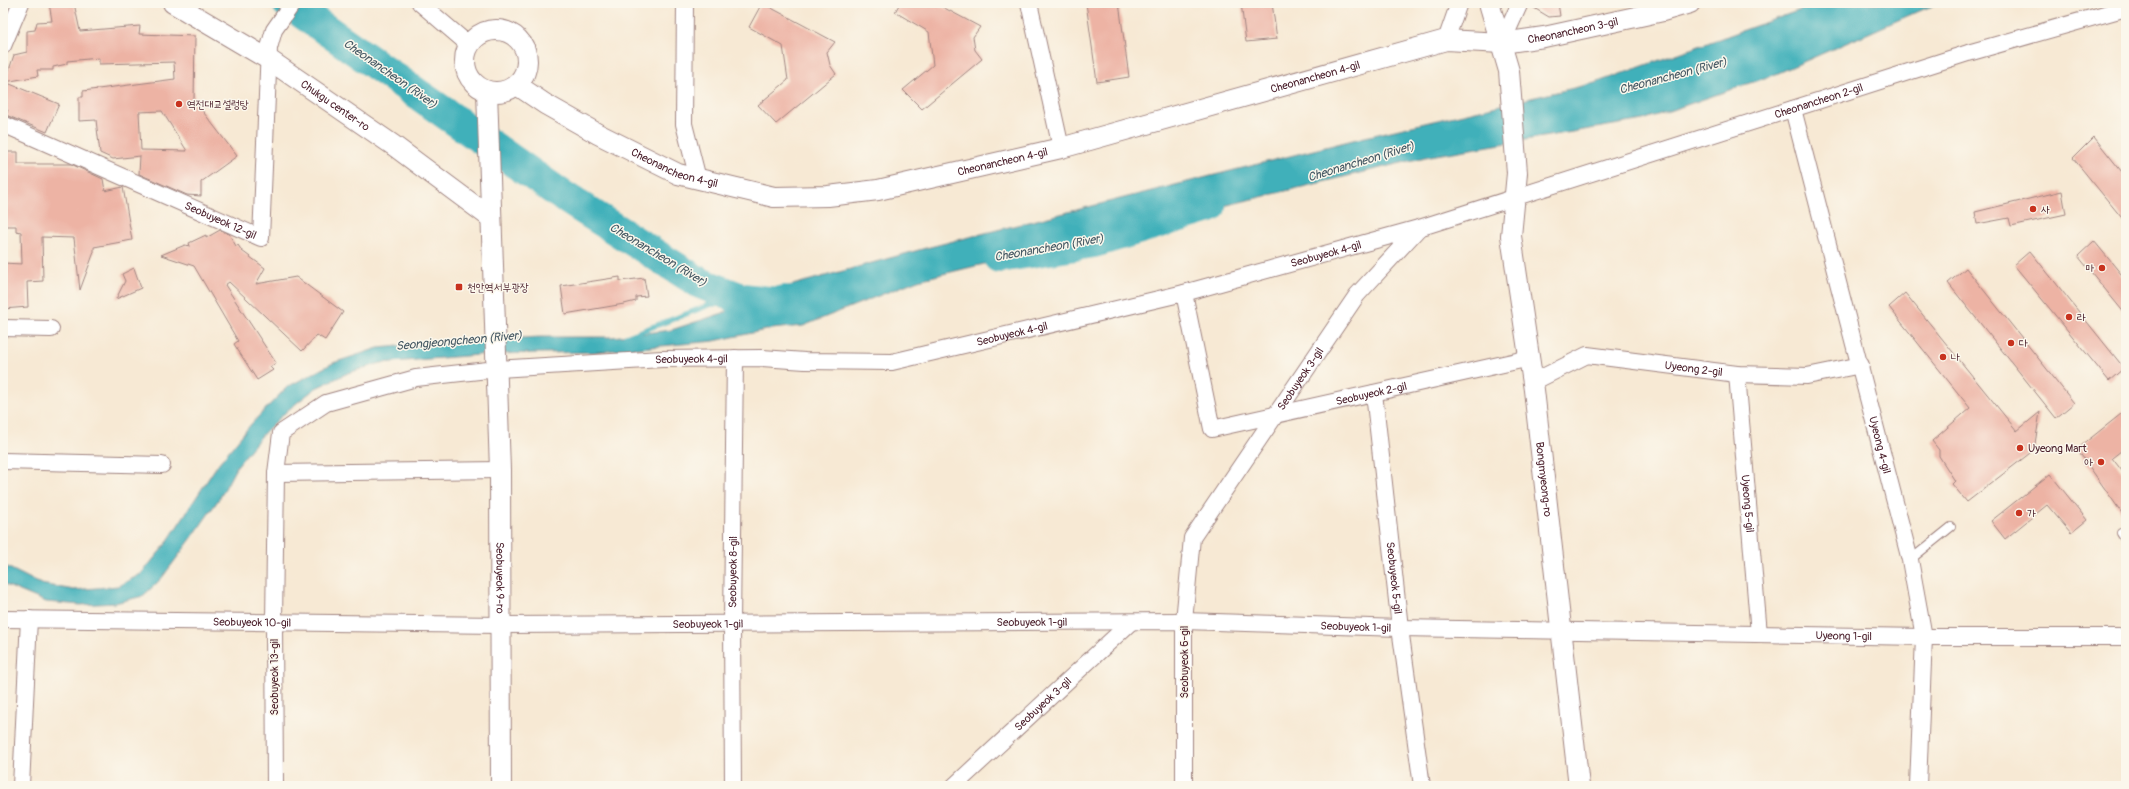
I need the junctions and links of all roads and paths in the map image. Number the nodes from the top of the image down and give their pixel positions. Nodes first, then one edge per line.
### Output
1 (21, 3) edge
2 (173, 3) edge
3 (293, 3) edge
4 (420, 3) edge
5 (685, 3) edge
6 (1029, 3) edge
7 (1459, 3) edge
8 (1488, 3) edge
9 (1503, 3) edge
10 (1520, 3) edge
11 (1690, 3) edge
12 (2126, 8) edge
13 (1446, 40) junction
14 (1502, 43) junction
15 (469, 45) junction
16 (3, 46) edge
17 (268, 59) junction
18 (516, 84) junction
19 (487, 91) junction
20 (1793, 109) junction
21 (3, 124) edge
22 (1061, 148) junction
23 (698, 179) junction
24 (1513, 199) junction
25 (491, 212) junction
26 (1419, 228) junction
27 (1184, 293) junction
28 (3, 328) edge
29 (51, 328) dead end
30 (735, 358) junction
31 (1530, 358) junction
32 (1861, 364) junction
33 (497, 369) junction
34 (1737, 374) junction
35 (1533, 382) junction
36 (1374, 393) junction
37 (1274, 415) junction
38 (3, 462) edge
39 (162, 465) dead end
40 (500, 470) junction
41 (276, 473) junction
42 (1951, 528) dead end
43 (1192, 538) joint
44 (1910, 560) junction
45 (3, 619) edge
46 (28, 619) junction
47 (1184, 621) junction
48 (274, 622) junction
49 (1131, 622) junction
50 (732, 624) junction
51 (501, 625) junction
52 (1400, 628) junction
53 (1562, 629) junction
54 (1759, 634) junction
55 (2126, 637) edge
56 (1924, 638) junction
57 (21, 786) edge
58 (275, 786) edge
59 (501, 786) edge
60 (733, 786) edge
61 (954, 786) edge
62 (1184, 786) edge
63 (1422, 786) edge
64 (1579, 786) edge
65 (1918, 786) edge

1 - 16 street
2 - 17 street, Chukgu center-ro
3 - 17 street, Seobuyeok 12-gil
4 - 15 street
5 - 23 street
6 - 22 street
7 - 13 street
8 - 14 street
9 - 14 street
10 - 14 street
11 - 14 street, Cheonancheon 3-gil
12 - 20 street, Cheonancheon 2-gil
13 - 14 street, Cheonancheon 4-gil
13 - 22 street, Cheonancheon 4-gil
14 - 24 street, Bongmyeong-ro
15 - 18 street
15 - 19 street
17 - 21 street, Seobuyeok 12-gil
17 - 25 street, Chukgu center-ro
18 - 19 street
18 - 23 street, Cheonancheon 4-gil
19 - 25 street
20 - 24 street, Cheonancheon 2-gil
20 - 32 street, Uyeong 4-gil
22 - 23 street, Cheonancheon 4-gil
24 - 26 street, Seobuyeok 4-gil
24 - 31 street, Bongmyeong-ro
25 - 33 street, Seobuyeok 9-ro
26 - 27 street, Seobuyeok 4-gil
26 - 37 street, Seobuyeok 3-gil
27 - 30 street, Seobuyeok 4-gil
27 - 37 street, Seobuyeok 2-gil
28 - 29 street
30 - 33 street, Seobuyeok 4-gil
30 - 50 street, Seobuyeok 8-gil
31 - 35 street, Bongmyeong-ro
31 - 36 street, Seobuyeok 2-gil
32 - 34 street, Uyeong 2-gil
32 - 44 street, Uyeong 4-gil
33 - 40 street, Seobuyeok 9-ro
33 - 41 street, Seobuyeok 4-gil
34 - 35 street, Uyeong 2-gil
34 - 54 street, Uyeong 5-gil
35 - 53 street, Bongmyeong-ro
36 - 37 street, Seobuyeok 2-gil
36 - 52 street, Seobuyeok 5-gil
37 - 43 street, Seobuyeok 3-gil
38 - 39 street
40 - 41 street
40 - 51 street, Seobuyeok 9-ro
41 - 48 street, Seobuyeok 13-gil
42 - 44 lane
43 - 47 street, Seobuyeok 6-gil
44 - 56 street, Uyeong 4-gil
45 - 46 street, Seobuyeok 10-gil
46 - 48 street, Seobuyeok 10-gil
46 - 57 street
47 - 49 street, Seobuyeok 1-gil
47 - 52 street, Seobuyeok 1-gil
47 - 62 street, Seobuyeok 6-gil
48 - 51 street, Seobuyeok 10-gil
48 - 58 street, Seobuyeok 13-gil
49 - 50 street, Seobuyeok 1-gil
49 - 61 street, Seobuyeok 3-gil
50 - 51 street, Seobuyeok 1-gil
50 - 60 street, Seobuyeok 8-gil
51 - 59 street, Seobuyeok 9-ro
52 - 53 street, Seobuyeok 1-gil
52 - 63 street, Seobuyeok 5-gil
53 - 54 street, Uyeong 1-gil
53 - 64 street, Bongmyeong-ro
54 - 56 street, Uyeong 1-gil
55 - 56 street, Uyeong 1-gil
56 - 65 street, Uyeong 4-gil

